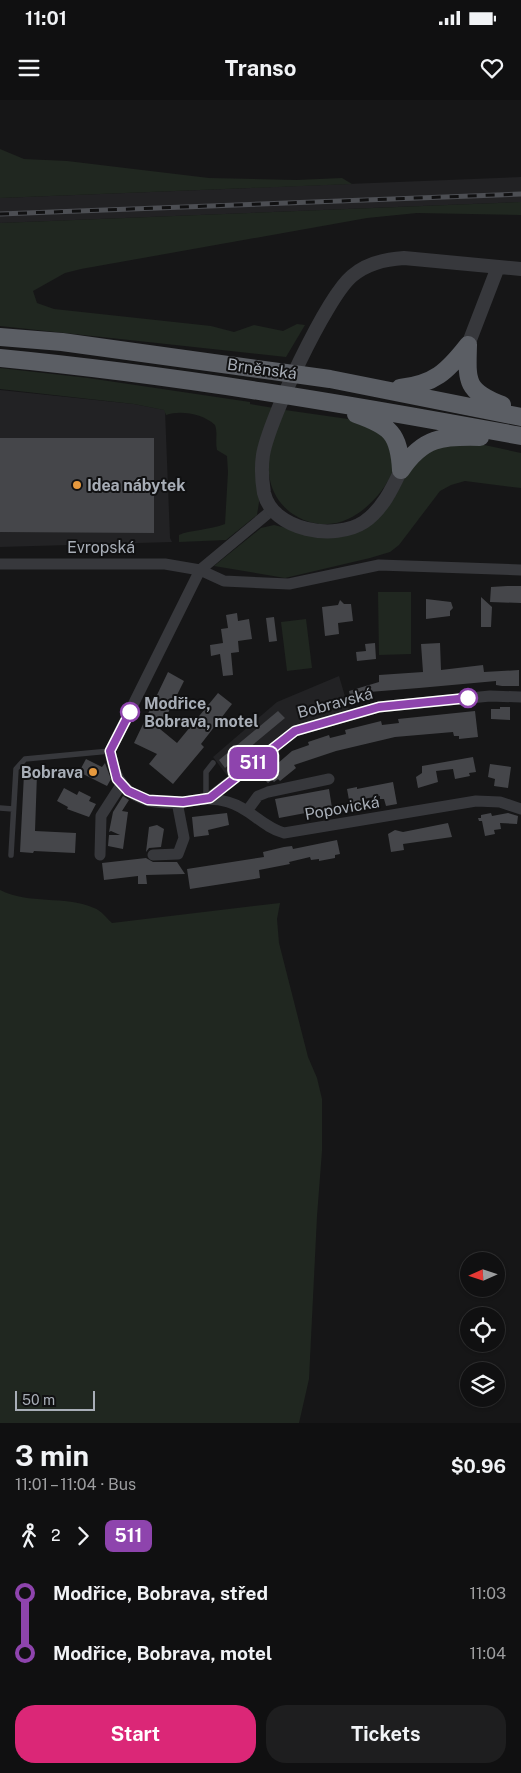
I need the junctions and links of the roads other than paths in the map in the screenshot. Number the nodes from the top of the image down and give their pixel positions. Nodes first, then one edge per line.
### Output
1 (498, 267) junction
2 (521, 269) edge
3 (0, 337) edge
4 (468, 345) junction
5 (0, 358) edge
6 (387, 390) junction
7 (318, 399) junction
8 (521, 412) edge
9 (521, 417) edge
10 (521, 437) edge
11 (401, 470) junction
12 (272, 510) junction
13 (0, 564) edge
14 (200, 570) junction
15 (521, 570) edge
16 (521, 697) edge
17 (110, 751) junction
18 (213, 763) dead end
19 (329, 779) dead end
20 (121, 785) junction
21 (208, 798) junction
22 (177, 802) junction
23 (0, 808) edge
24 (13, 809) junction
25 (521, 809) edge
26 (247, 811) junction
27 (11, 855) dead end
28 (100, 855) dead end
29 (153, 855) dead end

1 - 2 street
1 - 4 street
1 - 12 street
3 - 6 highway, Brněnská
4 - 6 highway
4 - 8 highway
5 - 7 highway, Brněnská
6 - 9 highway, Brněnská
7 - 10 highway, Brněnská
7 - 11 highway
10 - 11 highway
11 - 12 street
12 - 14 street
13 - 14 street, Evropská
14 - 15 street
14 - 17 street
16 - 21 street, Bobravská
17 - 20 street
17 - 24 lane
18 - 21 lane
19 - 26 street
20 - 22 street, Popovická
20 - 28 street
21 - 22 street, Popovická
21 - 26 street, Popovická
22 - 29 street
23 - 24 lane
24 - 27 lane
25 - 26 street, Popovická

